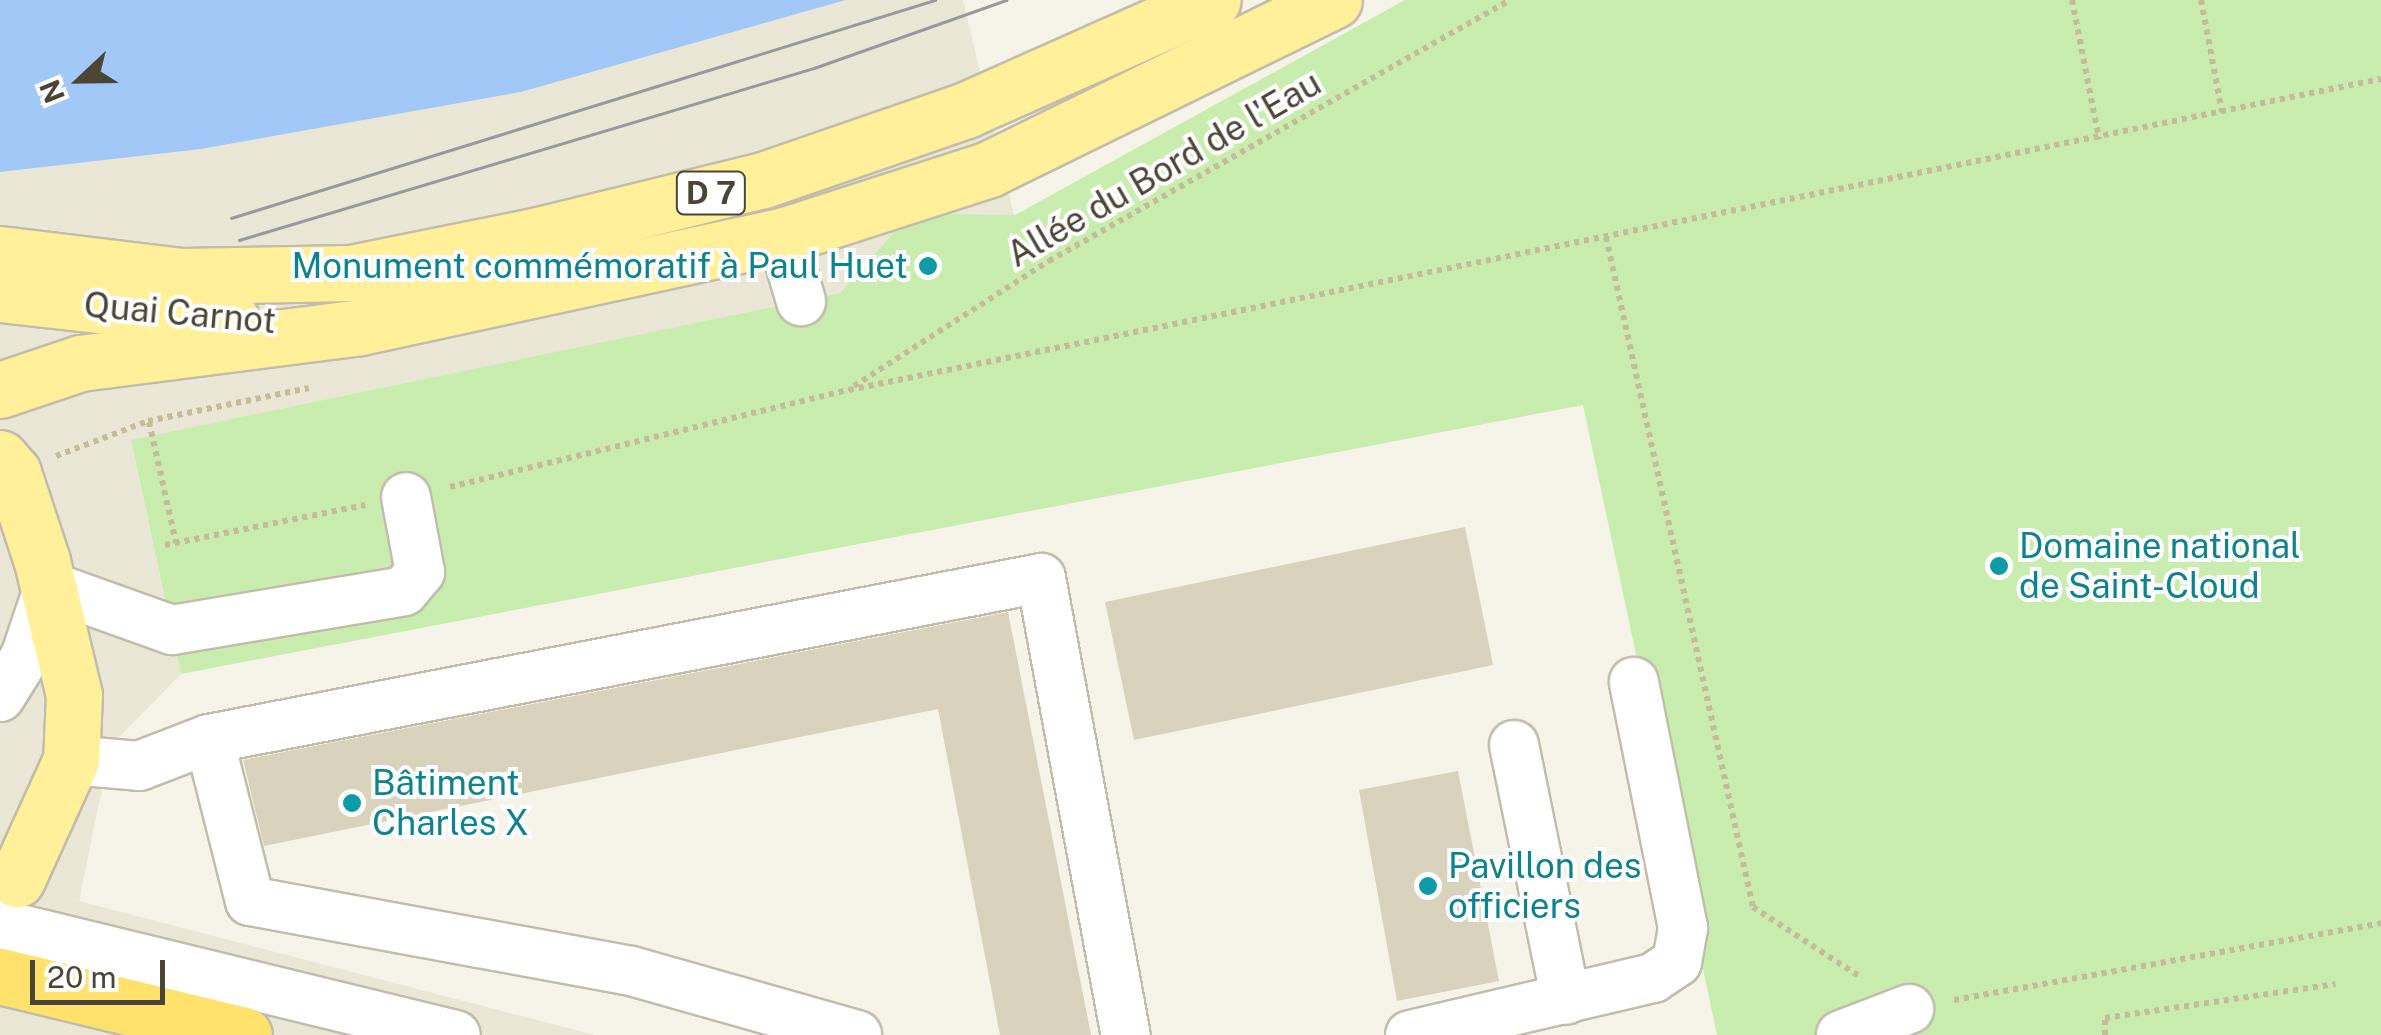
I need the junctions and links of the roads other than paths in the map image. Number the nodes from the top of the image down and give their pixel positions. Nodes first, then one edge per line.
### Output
1 (1212, 0) edge
2 (1334, 0) edge
3 (782, 236) junction
4 (0, 254) edge
5 (0, 294) edge
6 (801, 301) dead end
7 (360, 327) junction
8 (0, 390) edge
9 (0, 458) edge
10 (406, 496) road end
11 (17, 528) edge
12 (49, 586) junction
13 (1634, 682) dead end
14 (0, 698) edge
15 (209, 739) junction
16 (1514, 744) dead end
17 (71, 760) junction
18 (8, 902) edge
19 (0, 976) edge
20 (1566, 1000) junction
21 (1909, 1008) road end
22 (244, 1035) edge
23 (456, 1035) edge
24 (857, 1035) edge
25 (1126, 1035) edge
26 (1410, 1035) edge
27 (1841, 1035) edge

1 - 4 main road, Quai Carnot / D 7
2 - 3 main road, D 7
3 - 6 street
3 - 7 main road, D 7
5 - 7 main road, Quai Carnot / D 7
7 - 8 main road, D 7
9 - 11 main road
10 - 12 street
11 - 12 main road
12 - 14 street
12 - 17 main road
13 - 20 street
15 - 17 street
15 - 24 street
15 - 25 street
16 - 20 street
17 - 18 main road
18 - 23 street
19 - 22 highway
20 - 26 street
21 - 27 street

